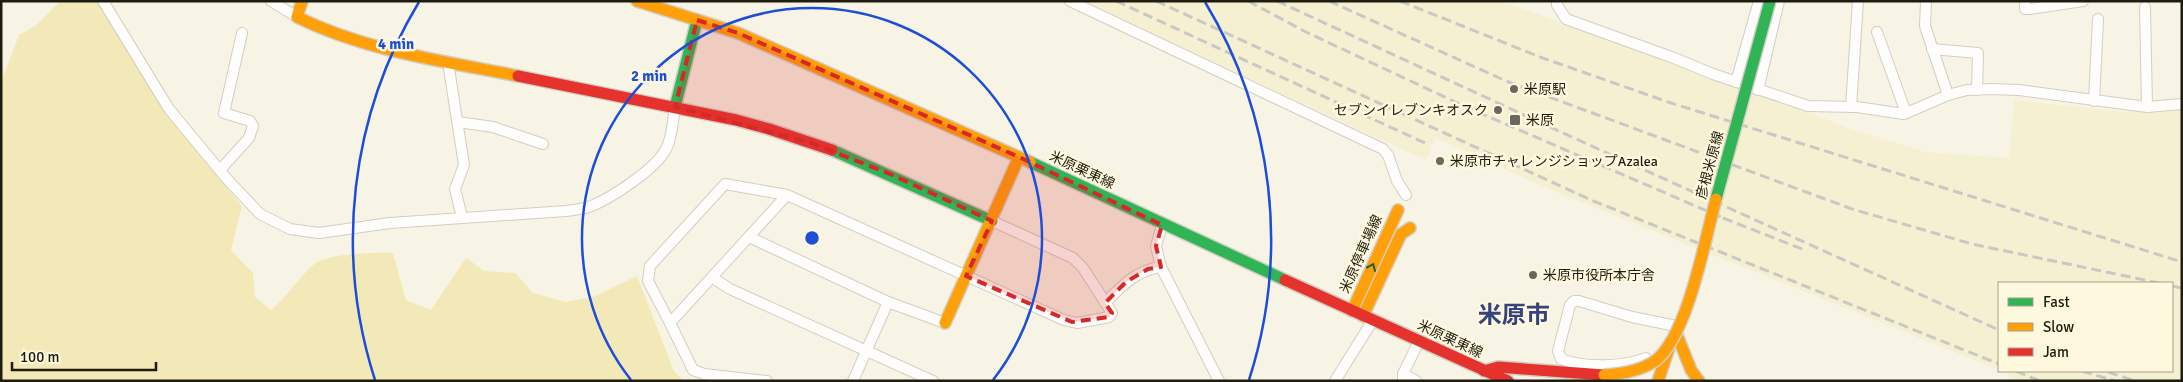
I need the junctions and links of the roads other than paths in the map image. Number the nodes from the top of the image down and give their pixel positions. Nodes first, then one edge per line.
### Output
1 (103, 1) edge
2 (271, 1) edge
3 (302, 1) edge
4 (637, 1) edge
5 (1070, 1) edge
6 (1557, 1) edge
7 (1759, 1) edge
8 (1770, 1) edge
9 (1779, 1) edge
10 (1858, 1) edge
11 (1926, 1) edge
12 (2025, 1) edge
13 (2083, 1) edge
14 (2145, 7) dead end
15 (297, 18) junction
16 (2098, 19) dead end
17 (697, 20) junction
18 (1877, 32) dead end
19 (242, 33) dead end
20 (1932, 49) junction
21 (448, 62) junction
22 (1736, 82) junction
23 (1758, 90) junction
24 (1977, 90) junction
25 (1948, 94) junction
26 (2094, 101) junction
27 (2182, 104) edge
28 (675, 107) junction
29 (1851, 107) junction
30 (2147, 107) junction
31 (1906, 113) junction
32 (458, 122) junction
33 (543, 144) dead end
34 (1019, 157) junction
35 (220, 170) junction
36 (787, 195) junction
37 (1406, 195) dead end
38 (1398, 210) dead end
39 (462, 217) junction
40 (992, 222) junction
41 (1162, 225) junction
42 (1410, 228) dead end
43 (749, 237) junction
44 (1160, 267) junction
45 (1693, 273) dead end
46 (966, 276) junction
47 (713, 278) junction
48 (888, 302) junction
49 (1105, 303) junction
50 (1362, 316) junction
51 (670, 323) junction
52 (945, 323) joint
53 (1676, 330) junction
54 (1419, 340) junction
55 (1670, 347) junction
56 (867, 351) junction
57 (1482, 376) edge
58 (1403, 378) edge
59 (767, 381) edge
60 (853, 381) edge
61 (933, 381) edge
62 (1218, 381) edge
63 (1334, 381) edge
64 (1416, 381) edge
65 (1508, 381) edge
66 (1658, 381) edge
67 (1700, 381) edge

1 - 35 street
2 - 15 street
3 - 15 main road
4 - 17 main road, 米原栗東線
5 - 37 street
6 - 22 street
7 - 22 street
8 - 53 main road, 彦根米原線, bridge
9 - 23 street
10 - 29 street
11 - 20 street
12 - 13 street
14 - 30 street
15 - 21 main road
16 - 26 street
17 - 28 main road
17 - 34 main road, 米原栗東線
18 - 31 street
19 - 35 street
20 - 24 street
20 - 25 street
21 - 28 main road
21 - 32 street
22 - 23 street
23 - 29 street
24 - 25 street
24 - 26 street
25 - 31 street
26 - 30 street
27 - 30 street
28 - 39 street
28 - 40 main road
29 - 31 street
32 - 33 street
32 - 39 street
34 - 40 main road
34 - 41 main road, 米原栗東線
35 - 39 street
36 - 43 street
36 - 46 street
36 - 51 street
50 -> 38 main road, 米原停車場線
40 - 46 main road
40 - 49 street
41 - 44 street
41 - 50 main road, 米原栗東線
42 - 50 main road, 米原停車場線
43 - 47 street
43 - 48 street
44 - 49 street
44 - 62 street
45 - 53 main road
46 - 49 street
46 - 52 main road
47 - 51 street
47 - 56 street
48 - 52 street
48 - 56 street
50 - 54 main road, 米原栗東線
50 - 63 street
51 - 59 street
53 - 55 main road
53 - 55 street
53 - 57 main road, 彦根米原線, bridge
53 - 67 main road
54 - 57 main road, 米原栗東線
54 - 58 street
55 - 66 main road
56 - 60 street
56 - 61 street
57 - 65 main road, 米原栗東線
58 - 64 street

